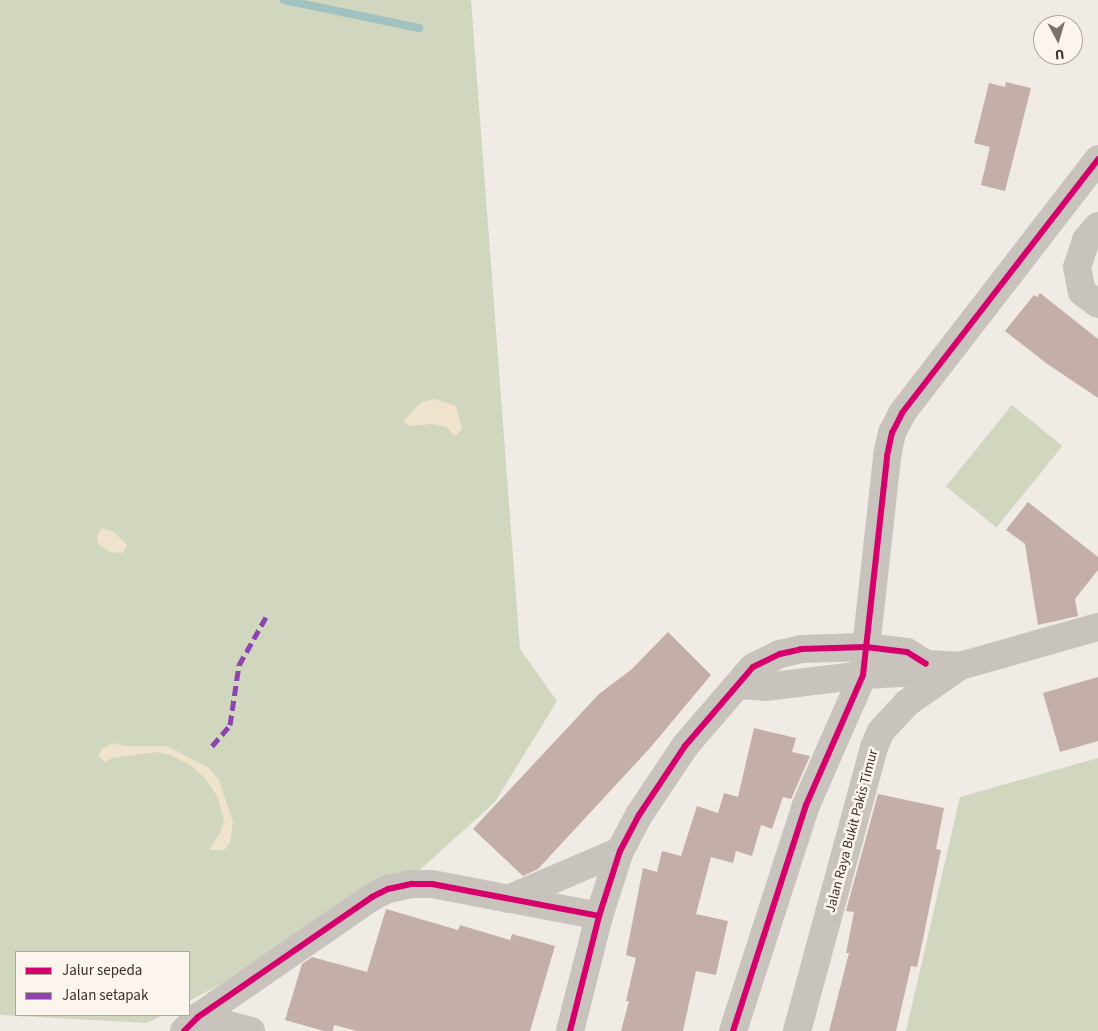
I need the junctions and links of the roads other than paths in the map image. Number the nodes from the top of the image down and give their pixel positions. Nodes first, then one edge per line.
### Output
1 (1098, 159) edge
2 (1098, 226) edge
3 (1098, 304) edge
4 (1098, 627) edge
5 (866, 646) junction
6 (926, 664) junction
7 (960, 666) junction
8 (863, 675) junction
9 (739, 685) junction
10 (620, 851) junction
11 (508, 899) junction
12 (599, 916) junction
13 (191, 1024) edge
14 (251, 1031) edge
15 (570, 1031) edge
16 (733, 1031) edge
17 (797, 1031) edge

1 - 5 street
2 - 3 street
4 - 7 street, Jalan Raya Bukit Pakis Timur
5 - 6 street, Jalan Raya Bukit Pakis Timur
5 - 8 street
5 - 9 street, Jalan Raya Bukit Pakis Timur
6 - 7 street, Jalan Raya Bukit Pakis Timur
6 - 8 street, Jalan Raya Bukit Pakis Timur
7 - 17 street, Jalan Raya Bukit Pakis Timur
8 - 9 street, Jalan Raya Bukit Pakis Timur
8 - 16 street
9 - 10 street, Jalan Raya Bukit Pakis Timur
10 - 11 street
10 - 12 street, Jalan Raya Bukit Pakis Timur
11 - 12 street
11 - 13 street
12 - 15 street, Jalan Raya Bukit Pakis Timur
13 - 14 street

